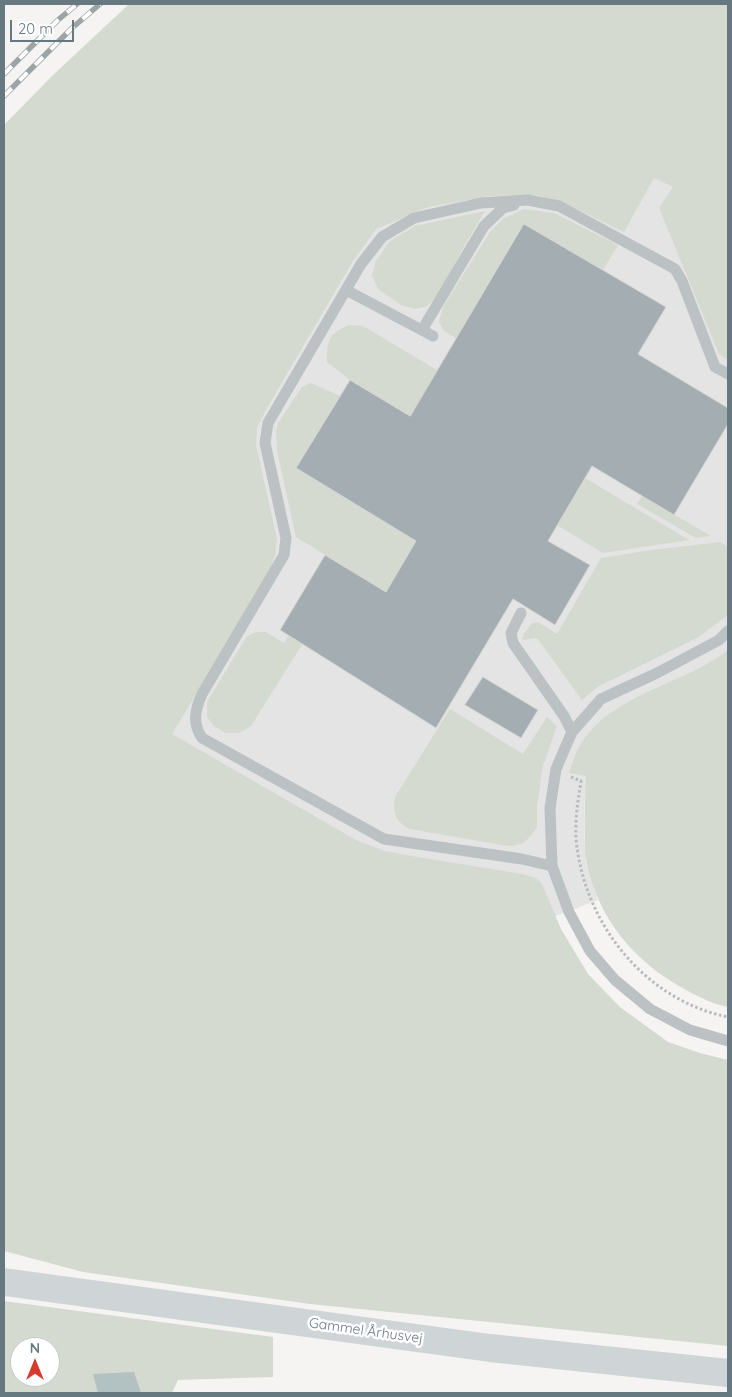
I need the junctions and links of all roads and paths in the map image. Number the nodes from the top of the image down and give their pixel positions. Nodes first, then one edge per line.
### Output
1 (528, 200) junction
2 (346, 290) junction
3 (422, 330) junction
4 (433, 336) dead end
5 (728, 374) edge
6 (521, 613) dead end
7 (728, 631) edge
8 (572, 732) junction
9 (556, 769) junction
10 (552, 866) junction
11 (728, 1017) edge
12 (728, 1041) edge
13 (4, 1282) edge
14 (728, 1373) edge

1 - 2 lane
1 - 3 lane
1 - 5 lane
2 - 3 lane
2 - 10 lane
3 - 4 lane
6 - 8 lane
7 - 8 lane
8 - 9 lane
9 - 10 lane
9 - 11 path
10 - 12 lane
13 - 14 main road, Gammel Århusvej

